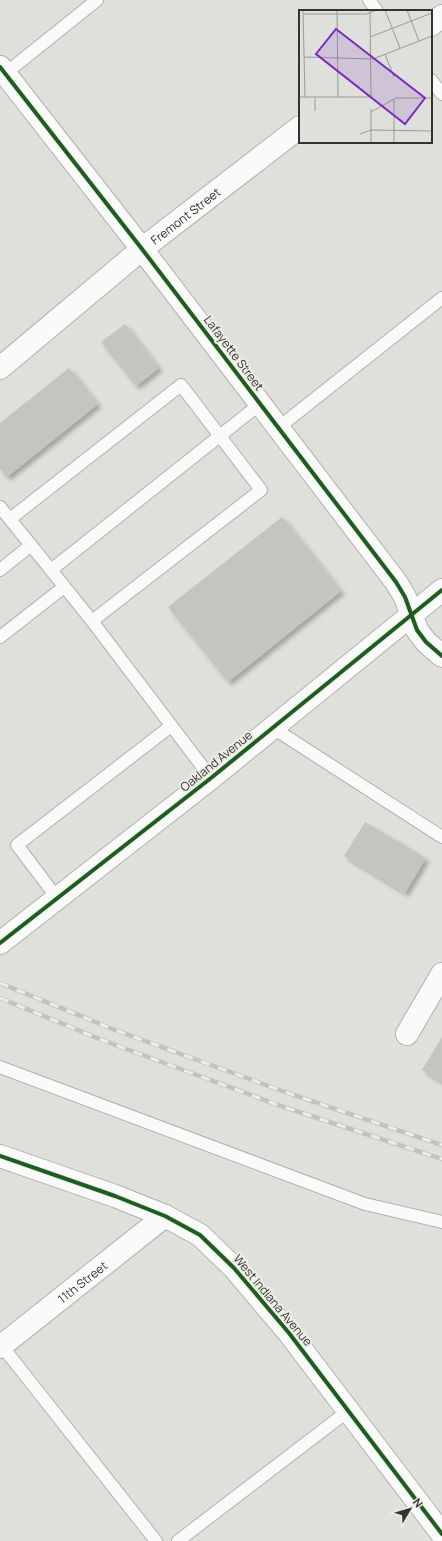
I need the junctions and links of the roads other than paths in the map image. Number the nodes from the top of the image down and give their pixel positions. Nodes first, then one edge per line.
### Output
1 (97, 0) edge
2 (369, 0) edge
3 (376, 10) edge
4 (442, 16) edge
5 (432, 24) edge
6 (2, 73) edge
7 (432, 81) edge
8 (442, 94) edge
9 (299, 128) edge
10 (142, 249) junction
11 (442, 298) edge
12 (0, 368) edge
13 (260, 404) junction
14 (278, 428) junction
15 (220, 435) junction
16 (0, 507) edge
17 (10, 519) junction
18 (31, 545) junction
19 (0, 570) edge
20 (51, 570) junction
21 (64, 587) junction
22 (442, 590) edge
23 (412, 614) junction
24 (92, 621) junction
25 (0, 637) edge
26 (442, 656) edge
27 (171, 726) junction
28 (273, 728) junction
29 (211, 778) junction
30 (442, 837) edge
31 (57, 898) junction
32 (0, 943) edge
33 (442, 974) edge
34 (407, 1034) dead end
35 (0, 1067) edge
36 (0, 1156) edge
37 (165, 1216) junction
38 (442, 1222) edge
39 (1, 1346) edge
40 (348, 1411) junction
41 (442, 1534) edge
42 (156, 1541) edge
43 (178, 1541) edge

1 - 6 lane
2 - 3 lane
4 - 5 street
6 - 10 street, Lafayette Street
7 - 8 lane
9 - 10 street, Fremont Street
10 - 12 street, Fremont Street
10 - 13 street, Lafayette Street
11 - 14 lane
13 - 14 street, Lafayette Street
13 - 15 lane
14 - 23 street, Lafayette Street
15 - 17 lane
15 - 20 lane
15 - 24 lane
16 - 17 lane
17 - 18 lane
18 - 19 lane
18 - 20 lane
20 - 21 lane
21 - 24 lane
21 - 25 lane
22 - 23 street, Oakland Avenue
23 - 26 street, Lafayette Street
23 - 28 street, Oakland Avenue
24 - 27 lane
27 - 29 lane
27 - 31 lane
28 - 29 street, Oakland Avenue
28 - 30 lane
29 - 31 street, Oakland Avenue
31 - 32 street, Oakland Avenue
33 - 34 street
35 - 38 lane
36 - 37 street, West Indiana Avenue
37 - 39 street, 11th Street
37 - 40 street, West Indiana Avenue
39 - 42 lane
40 - 41 street, West Indiana Avenue
40 - 43 lane

